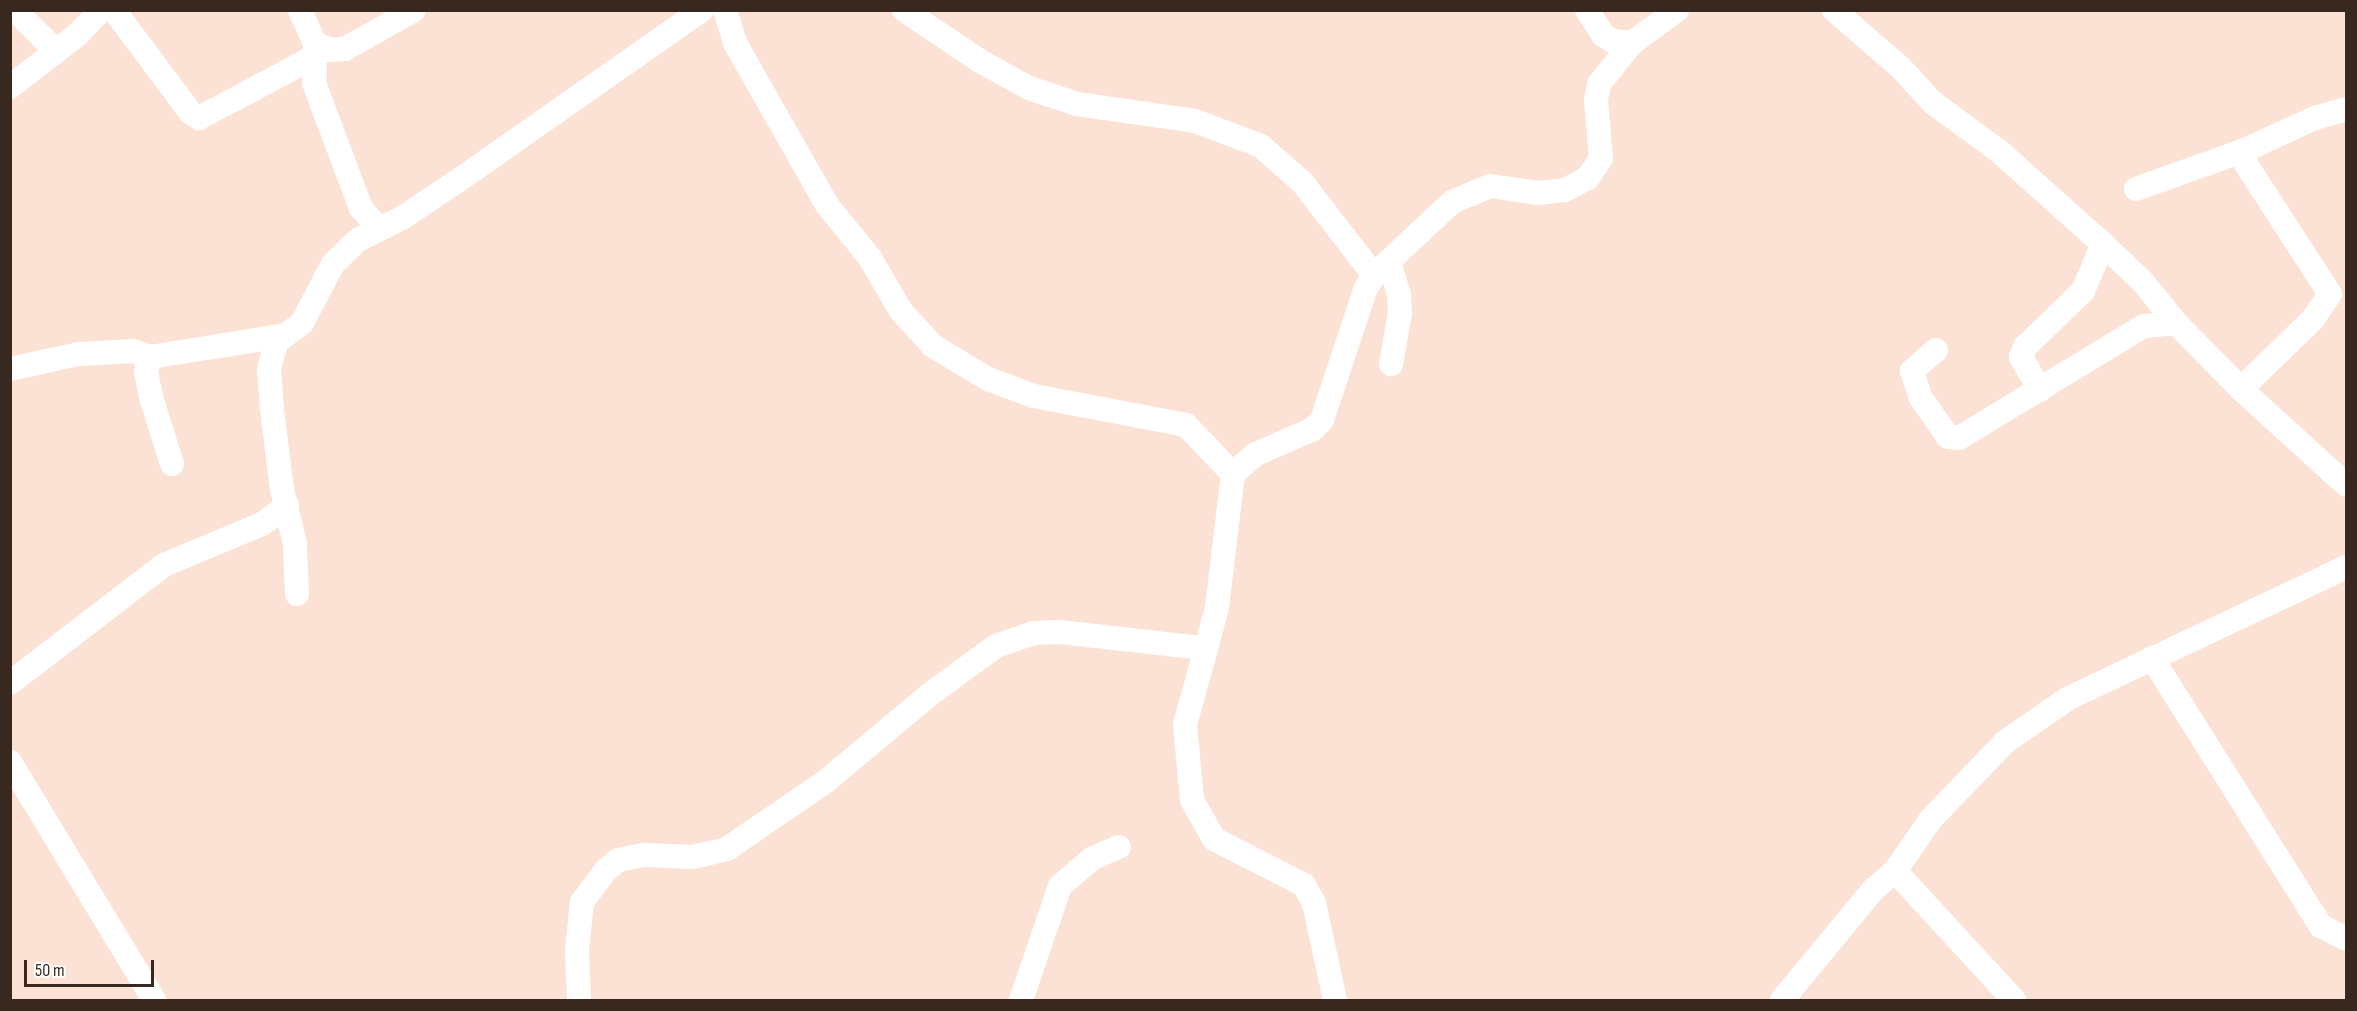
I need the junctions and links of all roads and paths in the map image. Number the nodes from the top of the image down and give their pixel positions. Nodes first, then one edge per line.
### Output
1 (15, 10) edge
2 (101, 10) edge
3 (114, 10) edge
4 (300, 10) edge
5 (414, 10) edge
6 (702, 10) edge
7 (725, 10) edge
8 (904, 10) edge
9 (1587, 10) edge
10 (1677, 10) edge
11 (1834, 10) edge
12 (1632, 43) junction
13 (56, 51) junction
14 (314, 51) junction
15 (10, 87) edge
16 (2346, 109) edge
17 (2245, 150) junction
18 (2136, 189) dead end
19 (379, 229) junction
20 (2103, 244) junction
21 (1382, 269) junction
22 (2176, 323) junction
23 (281, 336) junction
24 (1936, 350) dead end
25 (150, 357) junction
26 (1391, 364) dead end
27 (10, 369) edge
28 (2241, 389) junction
29 (2040, 390) junction
30 (172, 464) dead end
31 (1233, 474) junction
32 (2346, 485) edge
33 (287, 506) junction
34 (2346, 567) edge
35 (297, 594) dead end
36 (1203, 648) junction
37 (2152, 658) junction
38 (10, 683) edge
39 (10, 762) edge
40 (1119, 847) dead end
41 (1895, 871) junction
42 (2346, 939) edge
43 (154, 1000) edge
44 (579, 1000) edge
45 (1021, 1000) edge
46 (1335, 1000) edge
47 (1782, 1000) edge
48 (2014, 1000) edge

1 - 13 street
2 - 13 street
3 - 14 street
4 - 14 street
5 - 14 street
6 - 19 street
7 - 31 street
8 - 21 street
9 - 12 street
10 - 12 street
11 - 20 street
12 - 21 street
13 - 15 street
14 - 19 street
16 - 17 street
17 - 18 street
17 - 28 street
19 - 23 street
20 - 22 street
20 - 29 street
21 - 26 street
21 - 31 street
22 - 28 street
22 - 29 street
23 - 25 street
23 - 33 street
24 - 29 street
25 - 27 street
25 - 30 street
28 - 32 street
31 - 36 street
33 - 35 street
33 - 38 street
34 - 37 street
36 - 44 street
36 - 46 street
37 - 41 street
37 - 42 street
39 - 43 street
40 - 45 street
41 - 47 street
41 - 48 street

